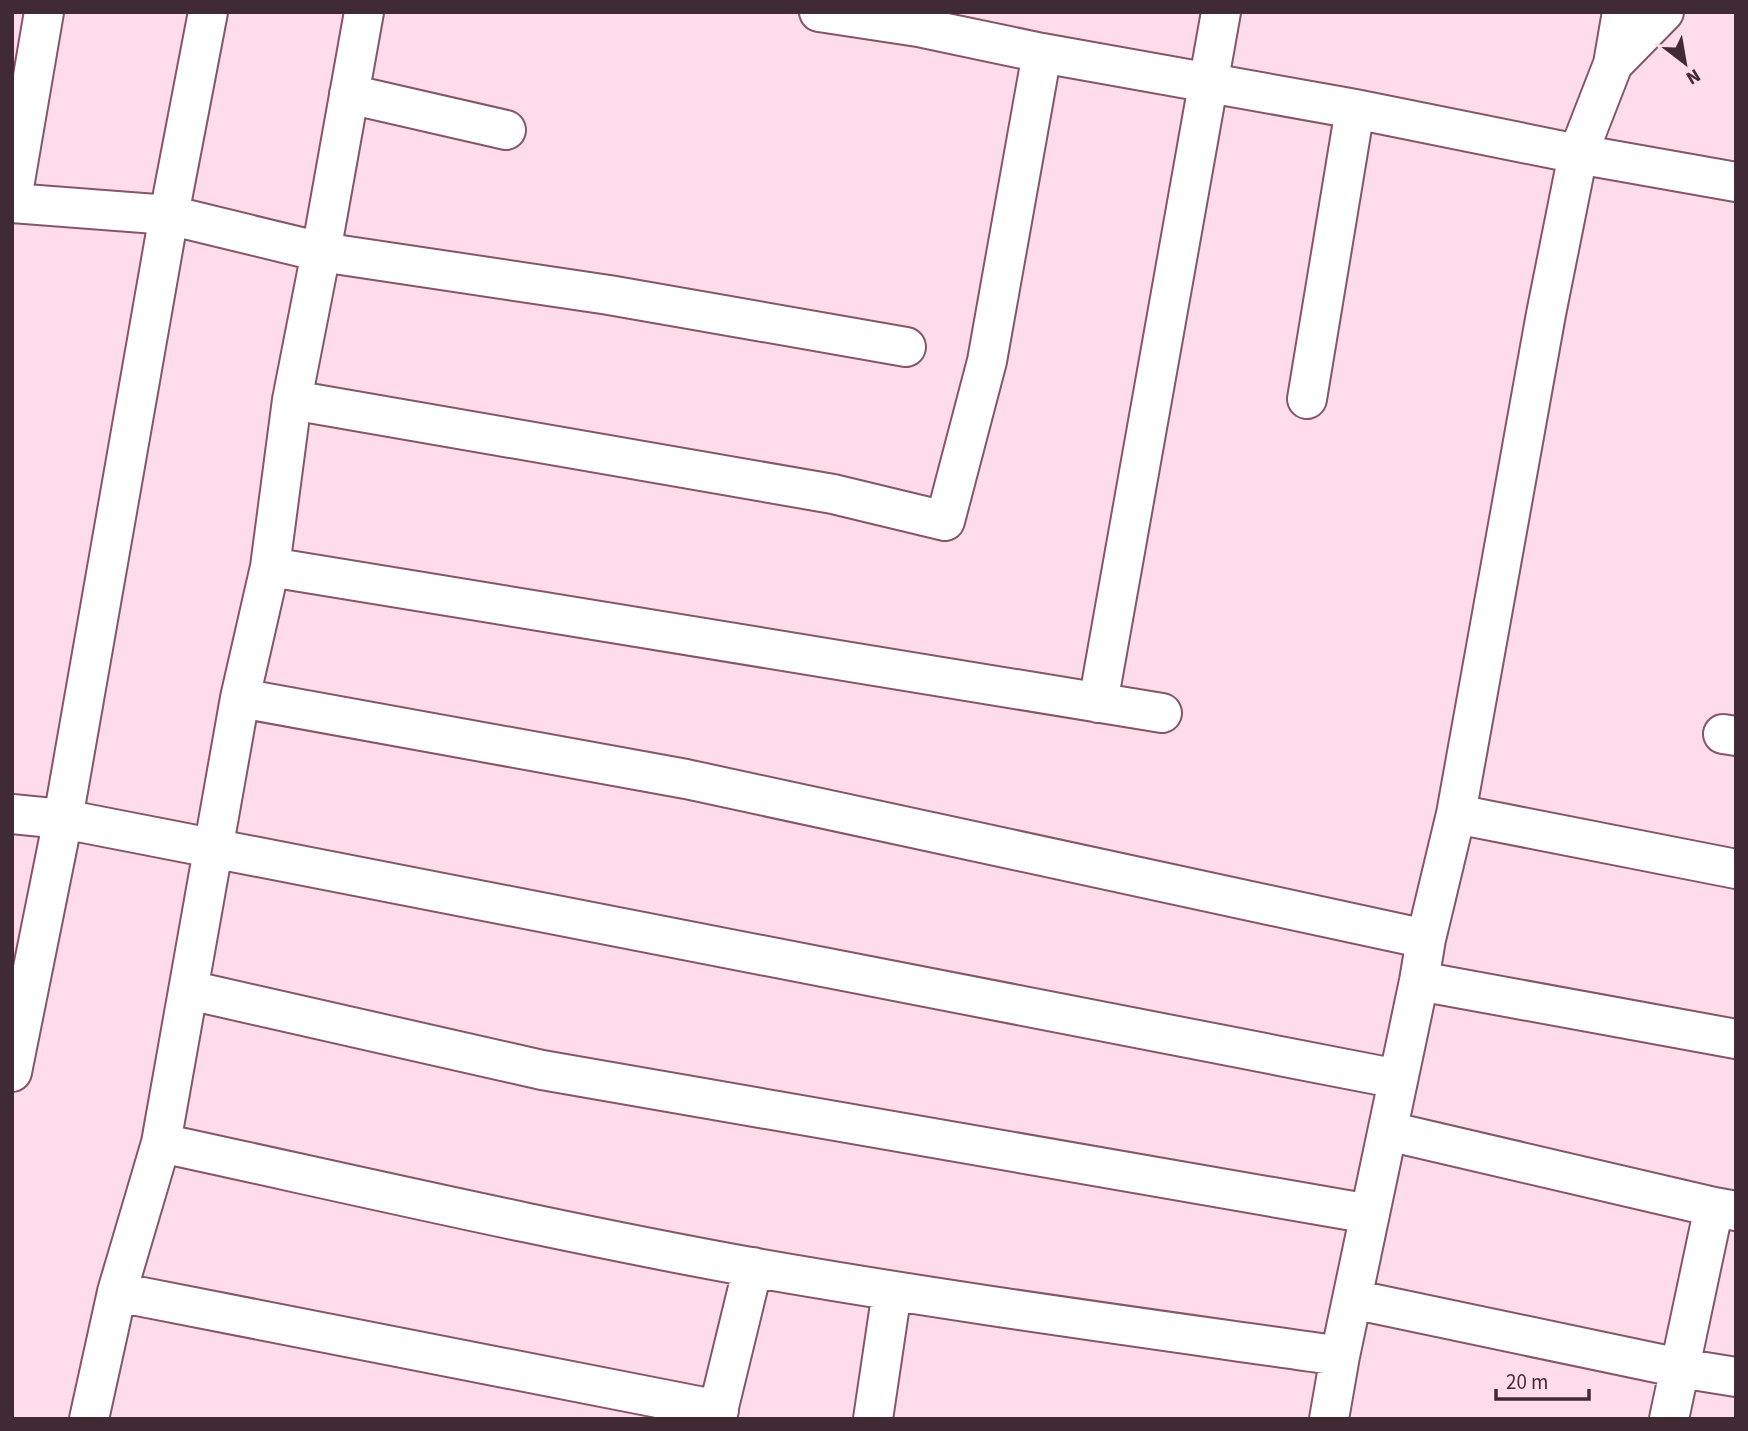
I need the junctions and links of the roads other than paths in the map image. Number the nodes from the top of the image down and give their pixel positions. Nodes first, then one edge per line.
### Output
1 (44, 12) edge
2 (208, 12) edge
3 (364, 12) edge
4 (819, 12) edge
5 (1221, 12) edge
6 (1622, 12) edge
7 (1664, 12) edge
8 (876, 17) edge
9 (25, 52) edge
10 (1042, 53) junction
11 (1613, 64) junction
12 (1208, 81) junction
13 (349, 93) junction
14 (1355, 109) junction
15 (506, 130) dead end
16 (1578, 154) junction
17 (1736, 182) edge
18 (12, 201) edge
19 (169, 215) junction
20 (321, 253) junction
21 (906, 346) dead end
22 (1307, 399) dead end
23 (292, 400) junction
24 (270, 567) junction
25 (240, 698) junction
26 (1098, 703) junction
27 (1162, 713) dead end
28 (12, 814) edge
29 (1456, 814) junction
30 (63, 819) junction
31 (214, 849) junction
32 (1736, 869) edge
33 (1426, 939) junction
34 (1419, 981) junction
35 (189, 990) junction
36 (1736, 1039) edge
37 (12, 1072) edge
38 (1398, 1079) junction
39 (1388, 1131) junction
40 (161, 1143) junction
41 (1725, 1209) edge
42 (1370, 1214) junction
43 (753, 1267) junction
44 (892, 1291) junction
45 (117, 1292) junction
46 (1352, 1299) junction
47 (1340, 1356) junction
48 (1680, 1368) junction
49 (1736, 1377) edge
50 (717, 1414) edge
51 (89, 1419) edge
52 (873, 1419) edge
53 (1329, 1419) edge
54 (1669, 1419) edge

1 - 9 street
2 - 19 street
3 - 13 street
4 - 8 street
5 - 12 street
6 - 11 street
7 - 11 street
8 - 10 street
9 - 18 street
10 - 12 street
10 - 23 street
11 - 16 street
12 - 14 street
12 - 26 street
13 - 15 street
13 - 20 street
14 - 16 street
14 - 22 street
16 - 17 street
16 - 29 street
18 - 19 street
19 - 20 street
19 - 30 street
20 - 21 street
20 - 23 street
23 - 24 street
24 - 25 street
24 - 26 street
25 - 31 street
25 - 33 street
26 - 27 street
28 - 30 street
29 - 32 street
29 - 33 street
30 - 31 street
30 - 37 street
31 - 35 street
31 - 38 street
33 - 34 street
34 - 36 street
34 - 38 street
35 - 40 street
35 - 42 street
38 - 39 street
39 - 41 street
39 - 42 street
40 - 43 street
40 - 45 street
41 - 48 street
42 - 46 street
43 - 44 street
43 - 50 street
44 - 47 street
44 - 52 street
45 - 50 street
45 - 51 street
46 - 47 street
46 - 48 street
47 - 53 street
48 - 49 street
48 - 54 street

